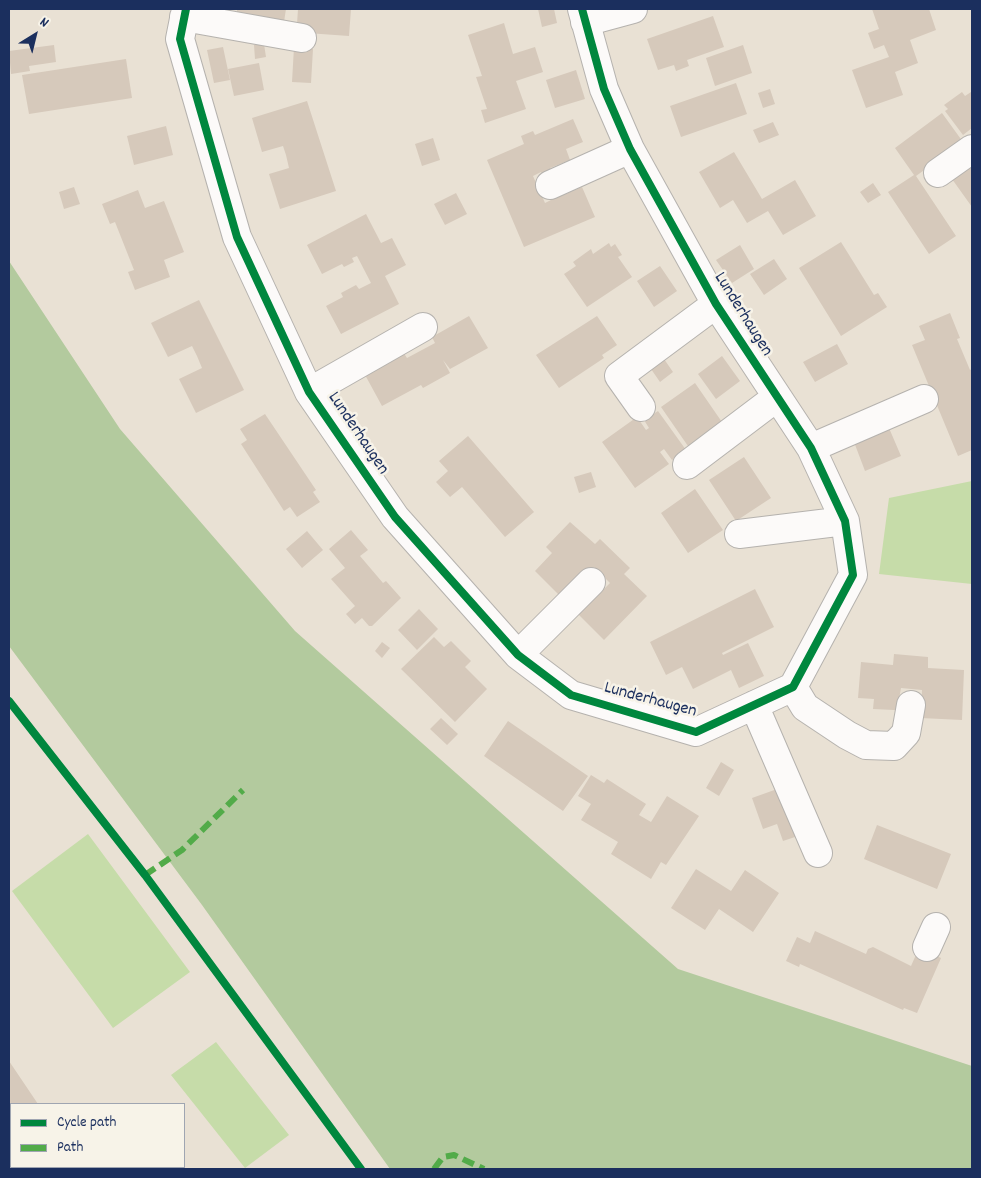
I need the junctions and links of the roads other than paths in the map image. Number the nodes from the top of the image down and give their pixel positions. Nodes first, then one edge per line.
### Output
1 (633, 9) edge
2 (185, 13) edge
3 (584, 15) edge
4 (302, 38) dead end
5 (630, 149) junction
6 (972, 149) edge
7 (938, 173) dead end
8 (550, 185) dead end
9 (716, 304) junction
10 (423, 327) dead end
11 (310, 392) junction
12 (777, 396) junction
13 (924, 399) dead end
14 (640, 407) dead end
15 (811, 448) junction
16 (687, 465) dead end
17 (845, 521) junction
18 (739, 534) dead end
19 (591, 582) dead end
20 (518, 655) junction
21 (793, 687) junction
22 (754, 705) junction
23 (911, 705) dead end
24 (818, 854) dead end

1 - 3 street
2 - 4 street
2 - 11 street, Lunderhaugen
3 - 5 street, Lunderhaugen
5 - 8 street
5 - 9 street, Lunderhaugen
6 - 7 street
9 - 12 street, Lunderhaugen
9 - 14 street
10 - 11 street
11 - 20 street, Lunderhaugen
12 - 15 street, Lunderhaugen
12 - 16 street
13 - 15 street
15 - 17 street, Lunderhaugen
17 - 18 street
17 - 21 street, Lunderhaugen
19 - 20 street
20 - 22 street, Lunderhaugen
21 - 22 street, Lunderhaugen
21 - 23 street
22 - 24 street

